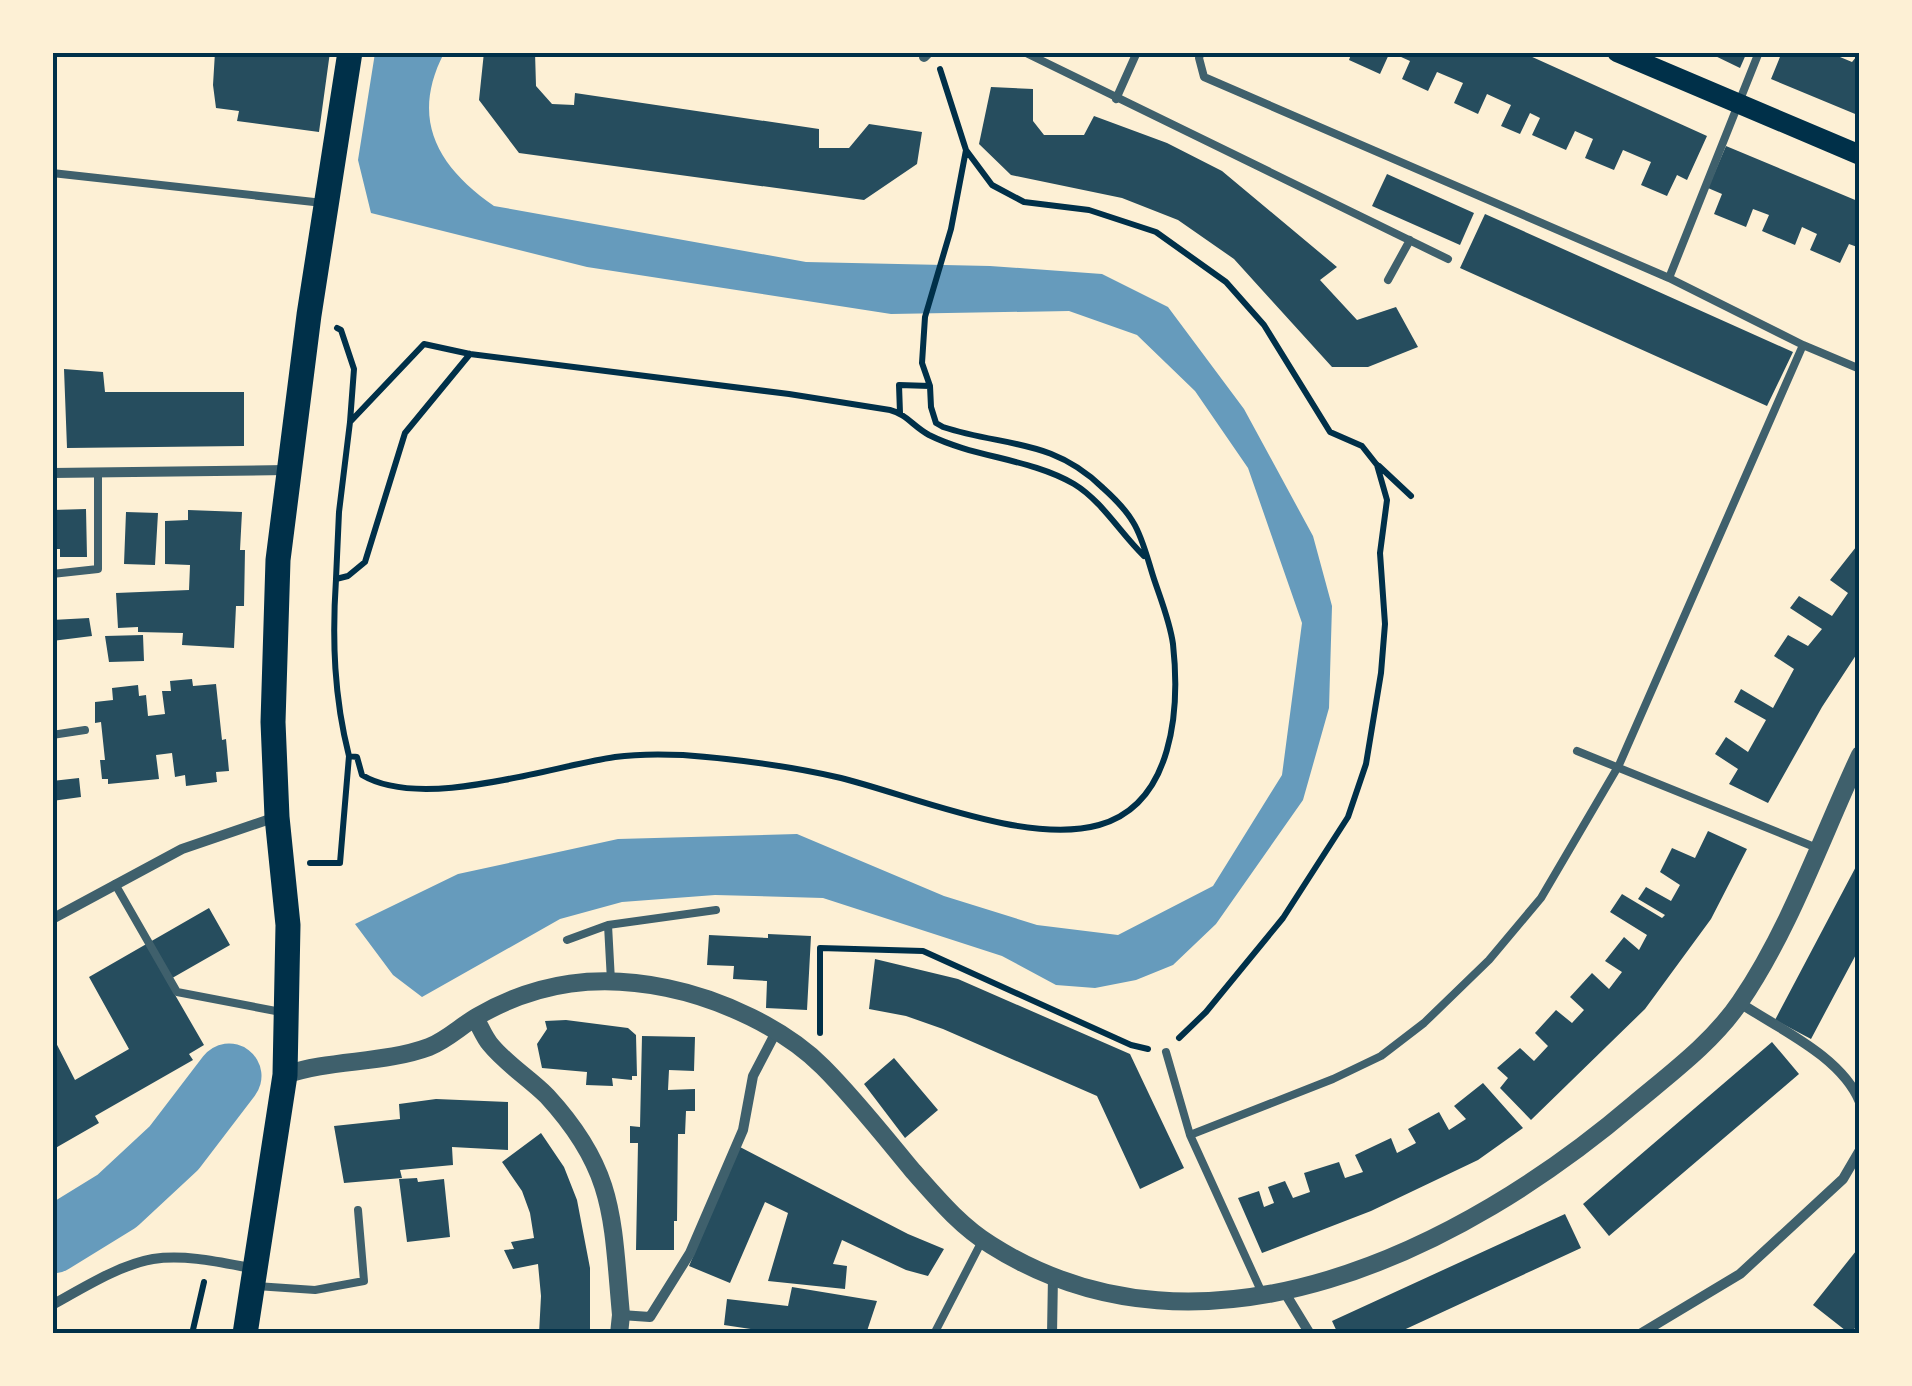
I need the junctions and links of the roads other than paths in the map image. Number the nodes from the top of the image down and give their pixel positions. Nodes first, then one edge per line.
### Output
1 (350, 52) edge
2 (1024, 52) edge
3 (1137, 52) edge
4 (1201, 52) edge
5 (1617, 52) edge
6 (1759, 52) edge
7 (1116, 99) junction
8 (1738, 105) junction
9 (1860, 156) edge
10 (52, 173) edge
11 (328, 203) junction
12 (1410, 240) junction
13 (1448, 259) dead end
14 (1668, 278) junction
15 (1388, 280) dead end
16 (1803, 345) junction
17 (1860, 369) edge
18 (288, 470) junction
19 (52, 473) edge
20 (98, 473) junction
21 (52, 574) edge
22 (84, 730) dead end
23 (52, 735) edge
24 (1577, 751) dead end
25 (1619, 765) junction
26 (1857, 765) edge
27 (277, 816) junction
28 (1817, 848) junction
29 (115, 884) junction
30 (716, 910) dead end
31 (52, 919) edge
32 (608, 924) junction
33 (567, 940) dead end
34 (611, 981) junction
35 (1740, 1003) junction
36 (475, 1018) junction
37 (286, 1019) junction
38 (776, 1032) junction
39 (1166, 1052) road end
40 (285, 1075) junction
41 (1860, 1102) edge
42 (1190, 1134) junction
43 (1860, 1150) edge
44 (358, 1210) dead end
45 (983, 1240) junction
46 (1053, 1276) junction
47 (254, 1277) junction
48 (1285, 1294) junction
49 (1264, 1297) junction
50 (52, 1305) edge
51 (620, 1324) edge
52 (245, 1334) edge
53 (934, 1334) edge
54 (1052, 1334) edge
55 (1310, 1334) edge
56 (1640, 1334) edge

1 - 11 main road
2 - 7 lane
3 - 7 lane
4 - 14 lane
5 - 8 main road
6 - 8 lane
7 - 12 lane
8 - 9 main road
8 - 14 lane
10 - 11 lane
11 - 18 main road
12 - 13 lane
12 - 15 lane
14 - 16 lane
16 - 17 lane
16 - 25 lane
18 - 20 street
18 - 27 main road
19 - 20 street
20 - 21 lane
22 - 23 lane
24 - 25 lane
25 - 28 lane
25 - 42 lane
26 - 28 street
27 - 29 street
27 - 37 main road
28 - 35 street
29 - 31 street
29 - 37 lane
30 - 32 lane
32 - 33 lane
32 - 34 lane
34 - 36 street
34 - 38 street
35 - 41 street
35 - 48 street
36 - 40 street
36 - 51 street
37 - 40 main road
38 - 45 street
38 - 51 street
39 - 42 lane
40 - 47 main road
42 - 49 lane
43 - 56 street
44 - 47 lane
45 - 46 street
45 - 53 lane
46 - 49 street
46 - 54 street
47 - 50 street
47 - 52 main road
48 - 49 street
48 - 55 street

